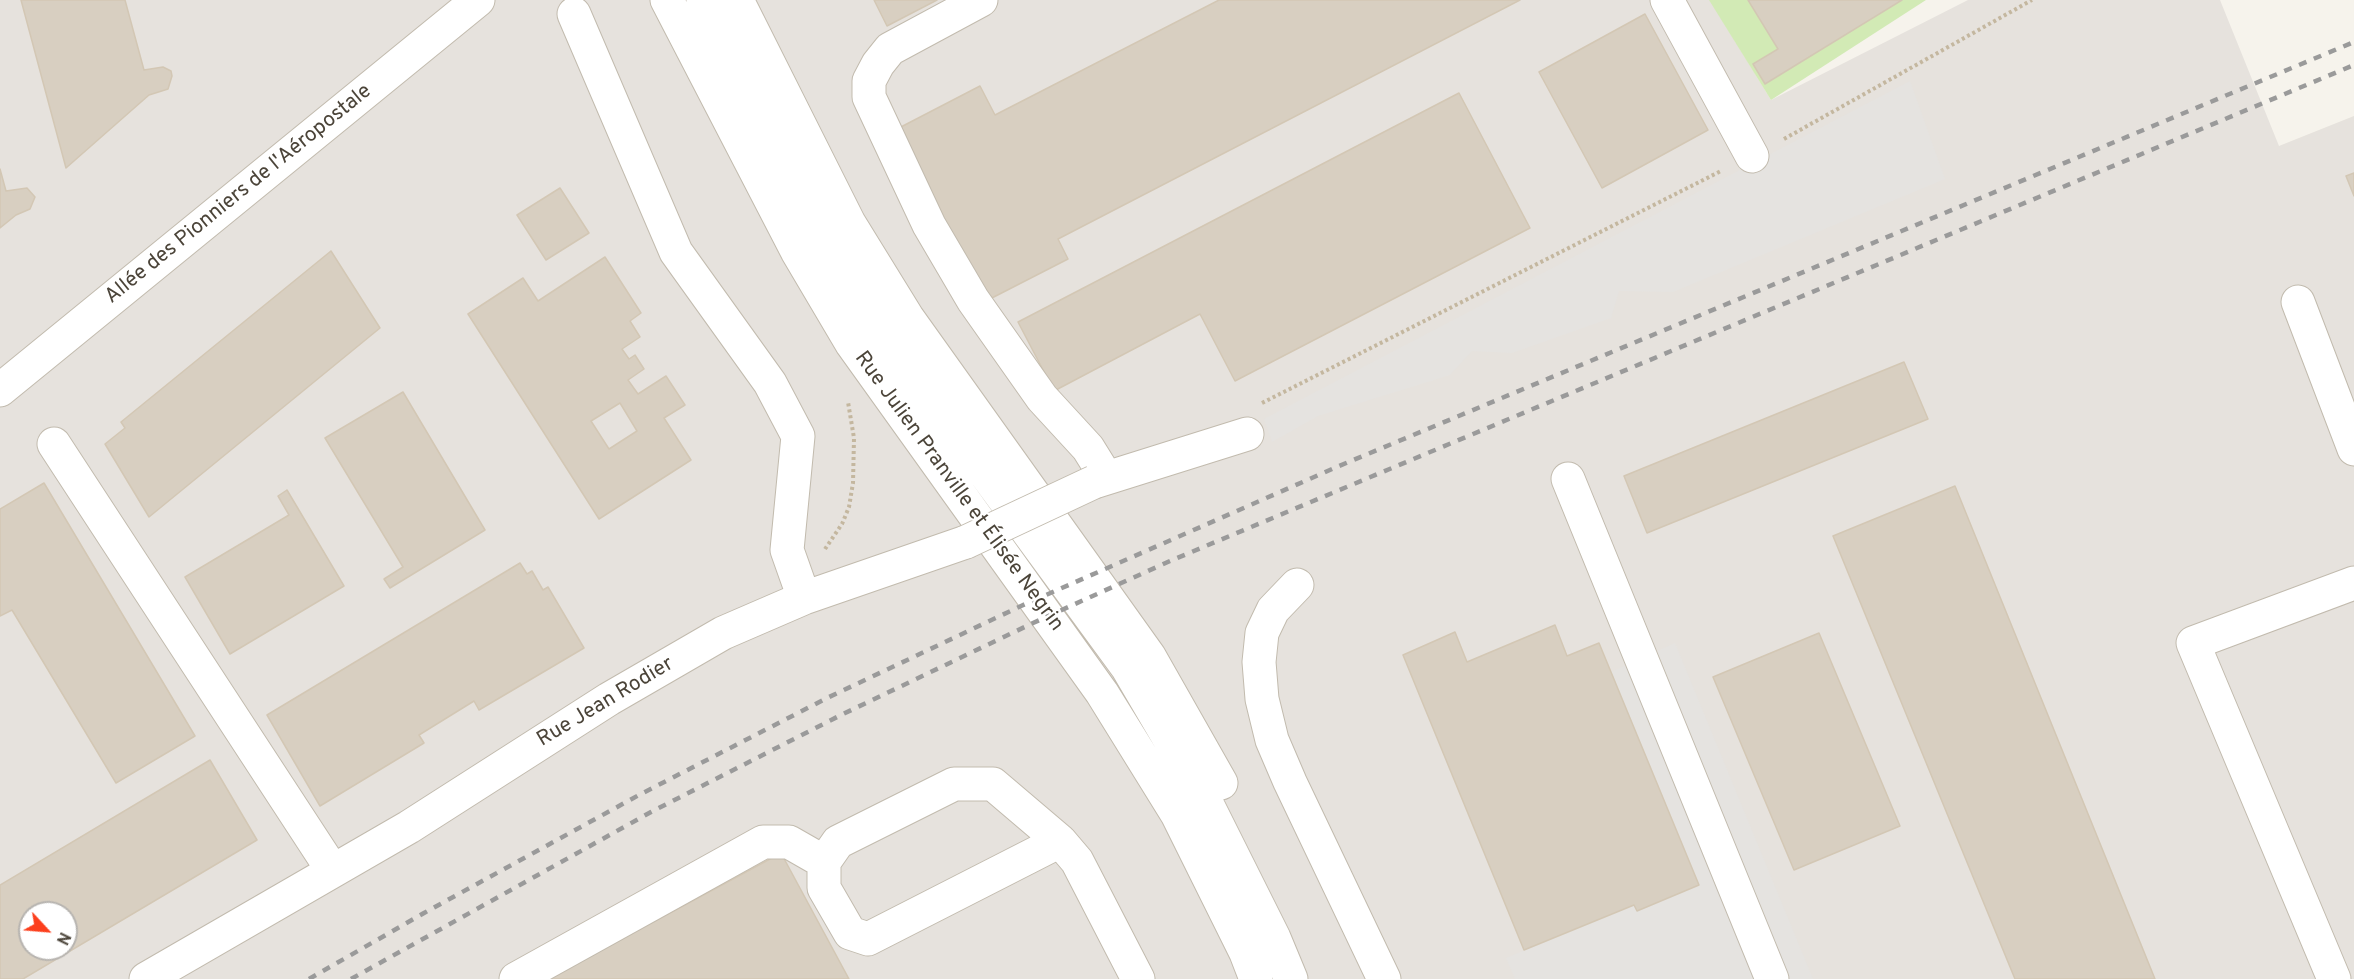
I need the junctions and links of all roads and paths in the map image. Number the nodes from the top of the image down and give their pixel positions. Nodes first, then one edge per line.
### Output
1 (478, 0) edge
2 (667, 0) edge
3 (703, 0) edge
4 (737, 0) edge
5 (981, 0) edge
6 (1667, 0) edge
7 (2032, 0) edge
8 (574, 14) dead end
9 (1752, 156) junction
10 (2298, 302) dead end
11 (0, 390) edge
12 (848, 400) dead end
13 (1248, 434) joint
14 (54, 444) dead end
15 (2354, 449) edge
16 (1568, 479) dead end
17 (1100, 480) junction
18 (2354, 583) edge
19 (1297, 585) dead end
20 (804, 598) junction
21 (1127, 667) junction
22 (1222, 785) junction
23 (1060, 842) junction
24 (825, 862) junction
25 (333, 871) junction
26 (146, 979) edge
27 (516, 979) edge
28 (1138, 979) edge
29 (1256, 979) edge
30 (1291, 979) edge
31 (1312, 979) edge
32 (1384, 979) edge
33 (1772, 979) edge
34 (2334, 979) edge

1 - 11 street, Allée des Pionniers de l'Aéropostale
2 - 29 street, Rue Julien Pranville et Élisée Negrin
3 - 21 street, Rue Julien Pranville et Élisée Negrin
4 - 22 street
5 - 17 street
6 - 9 street
7 - 9 path
8 - 20 street
9 - 13 path
10 - 15 street
12 - 20 path
13 - 17 street, Rue Jean Rodier
14 - 25 street
16 - 33 street
17 - 20 street, Rue Jean Rodier, bridge
18 - 34 street
19 - 32 street
20 - 25 street, Rue Jean Rodier
21 - 22 street
21 - 30 street, Rue Julien Pranville et Élisée Negrin
22 - 31 street
23 - 24 street
23 - 24 street
23 - 28 street
24 - 27 street
25 - 26 street, Rue Jean Rodier

